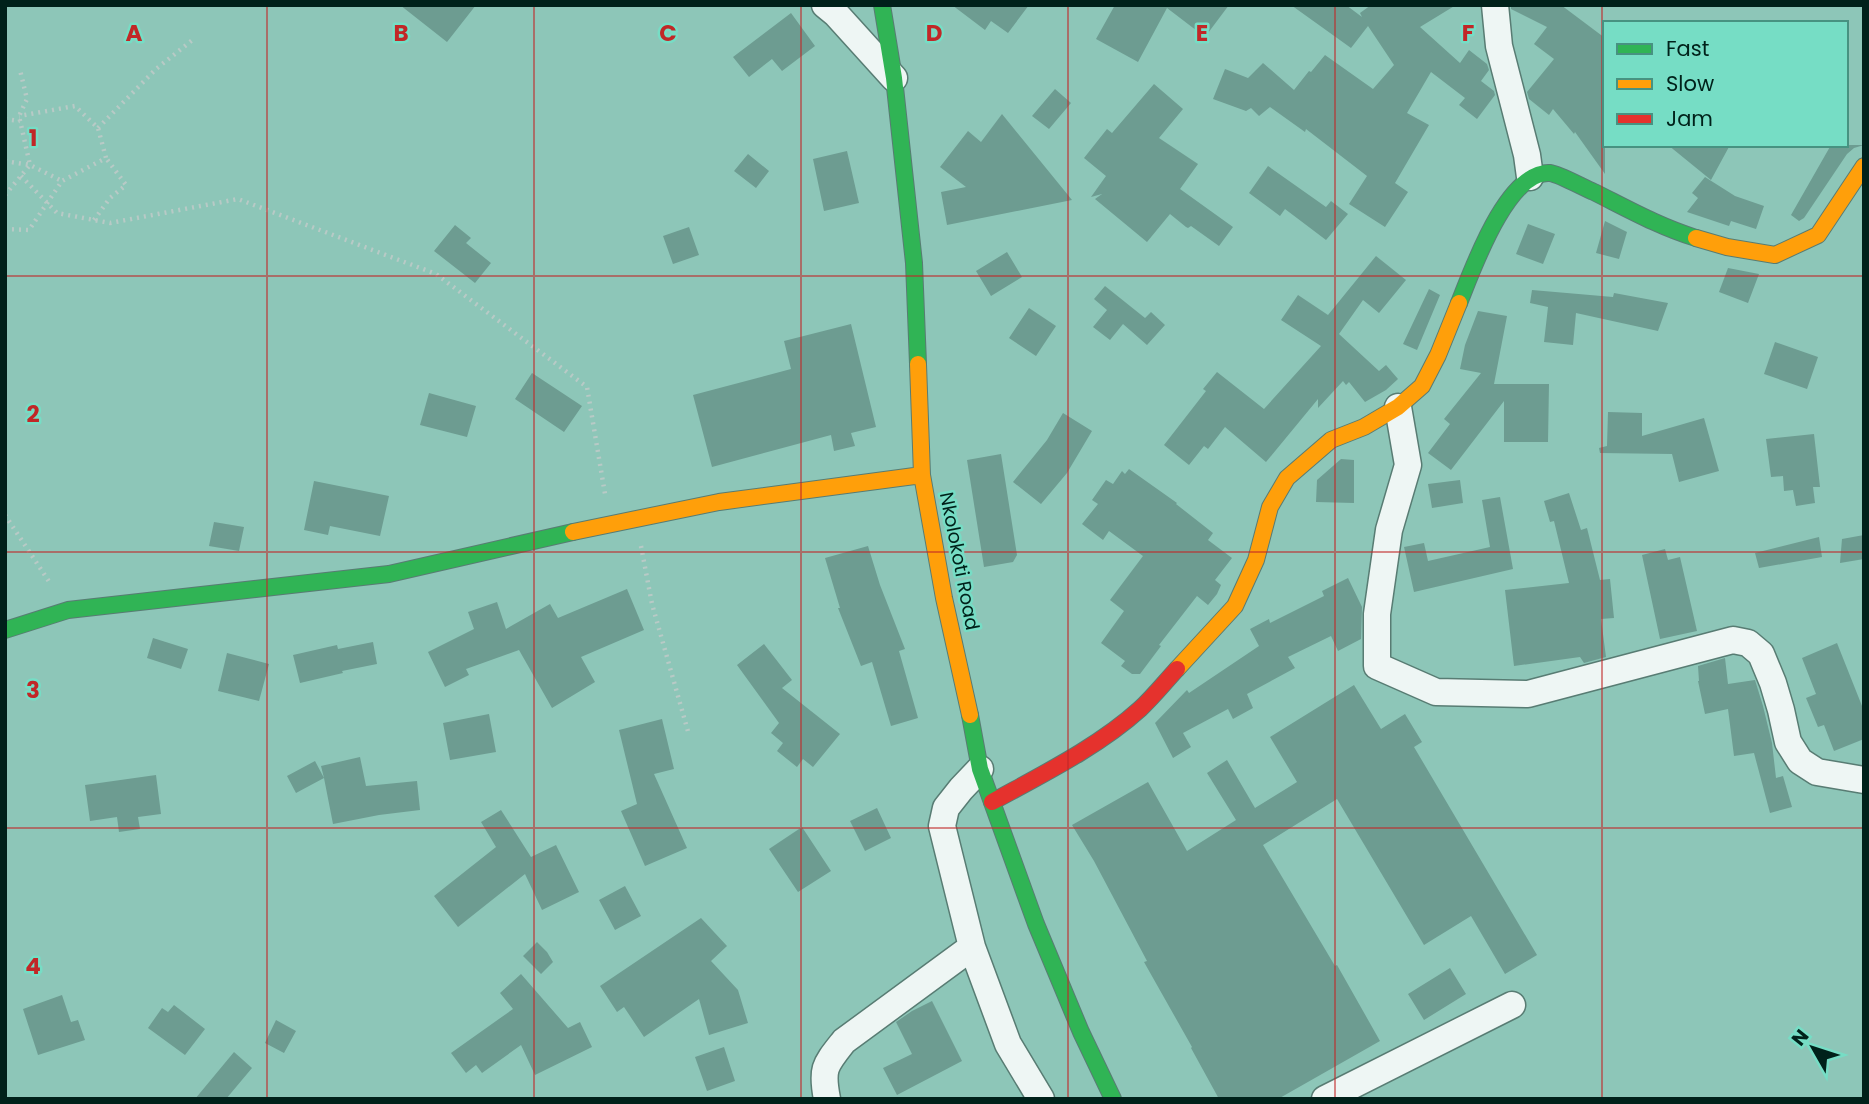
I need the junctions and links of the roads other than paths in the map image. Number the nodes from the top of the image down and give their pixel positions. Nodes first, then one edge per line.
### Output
1 (825, 5) edge
2 (882, 5) edge
3 (1495, 5) edge
4 (894, 78) junction
5 (1864, 166) edge
6 (1530, 177) junction
7 (1398, 407) junction
8 (922, 475) junction
9 (5, 630) edge
10 (980, 769) junction
11 (1864, 780) edge
12 (992, 802) junction
13 (972, 947) junction
14 (1512, 1005) dead end
15 (827, 1099) edge
16 (1041, 1099) edge
17 (1113, 1099) edge
18 (1325, 1099) edge

1 - 4 street
2 - 4 street, Nkolokoti Road
3 - 6 street
4 - 8 street, Nkolokoti Road
5 - 6 street
6 - 7 street
7 - 11 street
7 - 12 street
8 - 9 street
8 - 10 street, Nkolokoti Road
10 - 12 street, Nkolokoti Road
10 - 13 street
12 - 17 street, Nkolokoti Road
13 - 15 street
13 - 16 street
14 - 18 street

